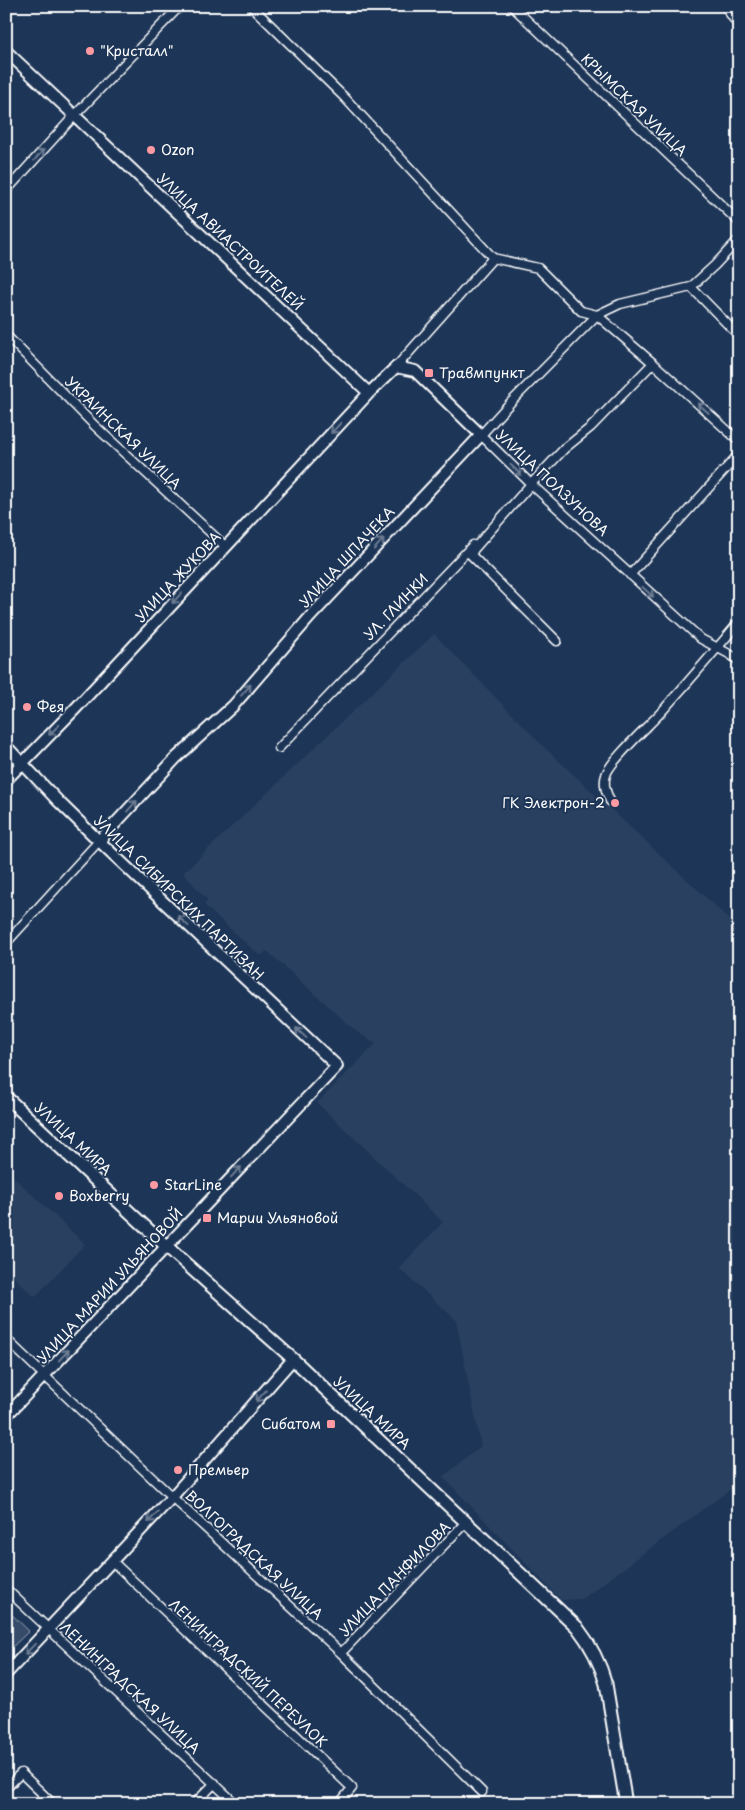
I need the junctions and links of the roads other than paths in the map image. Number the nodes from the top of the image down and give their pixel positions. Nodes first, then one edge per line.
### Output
1 (180, 6) edge
2 (251, 6) edge
3 (512, 6) edge
4 (725, 6) edge
5 (739, 27) edge
6 (6, 50) edge
7 (75, 115) junction
8 (6, 191) edge
9 (739, 222) edge
10 (739, 239) edge
11 (493, 258) junction
12 (691, 287) junction
13 (597, 315) junction
14 (6, 335) edge
15 (739, 336) edge
16 (653, 363) junction
17 (396, 368) junction
18 (369, 393) junction
19 (481, 436) junction
20 (739, 441) edge
21 (739, 454) edge
22 (531, 484) junction
23 (225, 546) junction
24 (630, 575) junction
25 (739, 622) edge
26 (557, 641) dead end
27 (716, 648) junction
28 (739, 661) edge
29 (6, 746) edge
30 (280, 748) dead end
31 (23, 763) junction
32 (6, 780) edge
33 (610, 801) dead end
34 (99, 841) junction
35 (6, 942) edge
36 (337, 1066) joint
37 (6, 1098) edge
38 (166, 1246) junction
39 (6, 1339) edge
40 (293, 1359) junction
41 (46, 1375) junction
42 (6, 1416) edge
43 (172, 1497) junction
44 (466, 1522) junction
45 (112, 1561) junction
46 (6, 1590) edge
47 (48, 1630) junction
48 (341, 1653) junction
49 (6, 1674) edge
50 (214, 1783) junction
51 (6, 1788) edge
52 (482, 1792) dead end
53 (53, 1804) edge
54 (194, 1804) edge
55 (236, 1804) edge
56 (339, 1804) edge
57 (626, 1804) edge

1 - 7 street
2 - 11 street
3 - 9 street, КРЫМСКАЯ УЛИЦА
4 - 5 street
6 - 7 street, УЛИЦА АВИАСТРОИТЕЛЕЙ
8 -> 7 street
7 - 18 street, УЛИЦА АВИАСТРОИТЕЛЕЙ
10 - 12 street, УЛИЦА ШПАЧЕКА
11 - 13 street
11 - 17 street
12 - 13 street, УЛИЦА ШПАЧЕКА
12 - 15 street
13 - 16 street
13 - 19 street, УЛИЦА ШПАЧЕКА
14 - 23 street, УКРАИНСКАЯ УЛИЦА
20 -> 16 street
16 - 22 street
17 - 18 street
17 - 19 street, УЛИЦА ПОЛЗУНОВА
18 -> 23 street, УЛИЦА ЖУКОВА
19 -> 22 street, УЛИЦА ПОЛЗУНОВА
34 -> 19 street, УЛИЦА ШПАЧЕКА
21 - 24 street
22 - 24 street, УЛИЦА ПОЛЗУНОВА
22 - 26 street
22 - 30 street, УЛ. ГЛИНКИ
23 -> 31 street, УЛИЦА ЖУКОВА
24 -> 27 street, УЛИЦА ПОЛЗУНОВА
25 - 27 street
27 - 28 street, УЛИЦА ПОЛЗУНОВА
27 - 33 street
29 - 31 street, УЛИЦА СИБИРСКИХ ПАРТИЗАН
31 - 32 street, УЛИЦА ЖУКОВА
31 - 34 street, УЛИЦА СИБИРСКИХ ПАРТИЗАН
34 - 35 street, УЛИЦА ШПАЧЕКА
36 -> 34 street, УЛИЦА СИБИРСКИХ ПАРТИЗАН
38 -> 36 street, УЛИЦА МАРИИ УЛЬЯНОВОЙ
37 - 38 main road, УЛИЦА МИРА
38 - 40 main road, УЛИЦА МИРА
41 -> 38 street, УЛИЦА МАРИИ УЛЬЯНОВОЙ
39 - 41 street, ВОЛГОГРАДСКАЯ УЛИЦА
40 -> 43 street
40 - 44 main road, УЛИЦА МИРА
41 - 42 street, УЛИЦА МАРИИ УЛЬЯНОВОЙ
41 - 43 street, ВОЛГОГРАДСКАЯ УЛИЦА
43 -> 45 street
43 - 48 street, ВОЛГОГРАДСКАЯ УЛИЦА
44 - 48 street, УЛИЦА ПАНФИЛОВА
44 - 57 main road, УЛИЦА МИРА
45 - 47 street
45 - 56 street, ЛЕНИНГРАДСКИЙ ПЕРЕУЛОК
46 - 47 street, ЛЕНИНГРАДСКАЯ УЛИЦА
47 -> 49 street
47 - 50 street, ЛЕНИНГРАДСКАЯ УЛИЦА
48 - 52 street, ВОЛГОГРАДСКАЯ УЛИЦА
50 - 54 street
50 - 55 street, ЛЕНИНГРАДСКАЯ УЛИЦА
51 - 53 street

